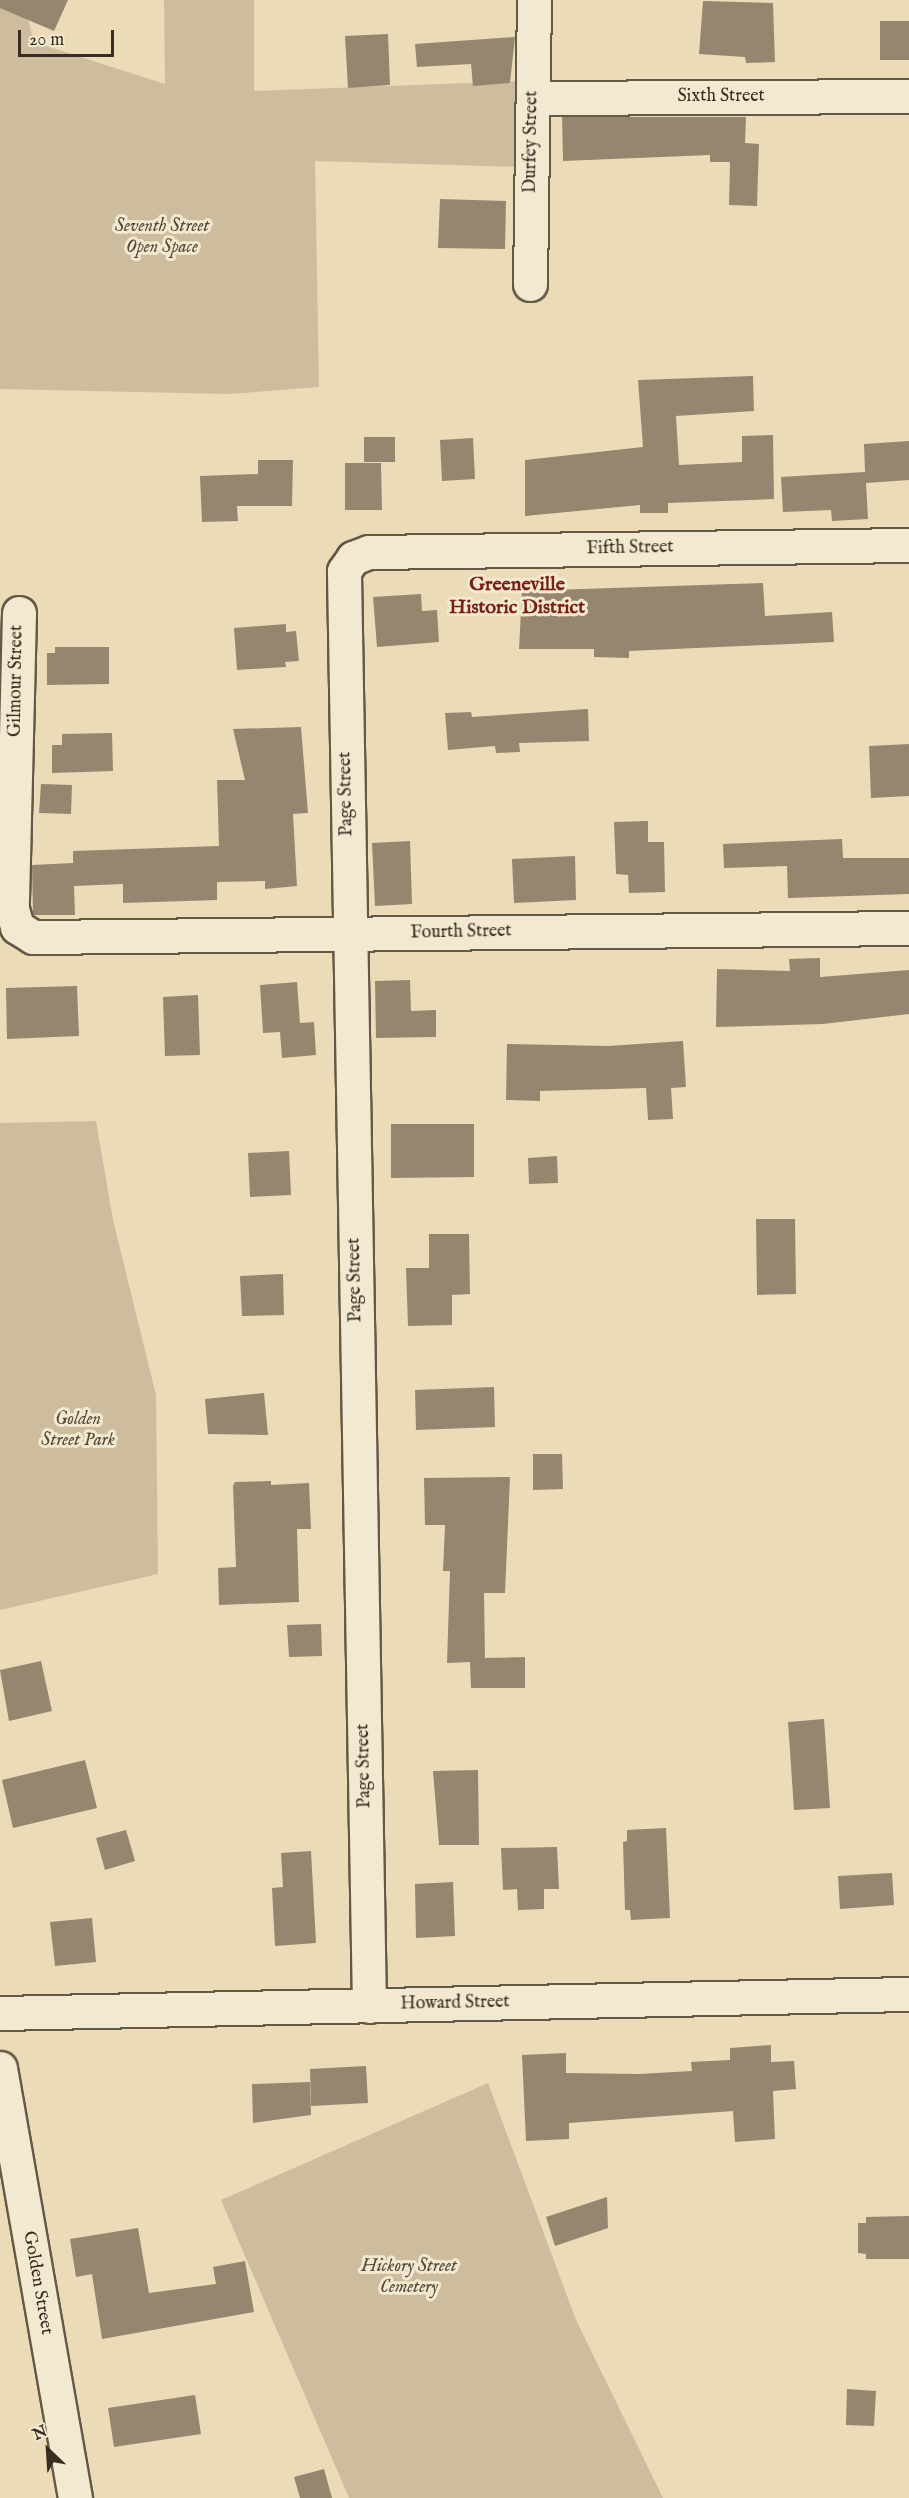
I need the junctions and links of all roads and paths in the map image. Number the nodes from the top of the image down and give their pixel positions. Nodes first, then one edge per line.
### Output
1 (534, 0) edge
2 (909, 96) edge
3 (533, 98) junction
4 (530, 284) dead end
5 (909, 545) edge
6 (353, 558) joint
7 (19, 613) dead end
8 (17, 927) joint
9 (909, 928) edge
10 (350, 934) junction
11 (909, 1994) edge
12 (369, 2006) junction
13 (0, 2013) edge
14 (0, 2068) edge
15 (75, 2498) edge

1 - 3 street, Durfey Street
2 - 3 street, Sixth Street
3 - 4 street, Durfey Street
5 - 6 street, Fifth Street
6 - 10 street, Page Street
7 - 8 street, Gilmour Street
8 - 10 street, Fourth Street
9 - 10 street, Fourth Street
10 - 12 street, Page Street
11 - 12 street, Howard Street
12 - 13 street, Howard Street
14 - 15 street, Golden Street

